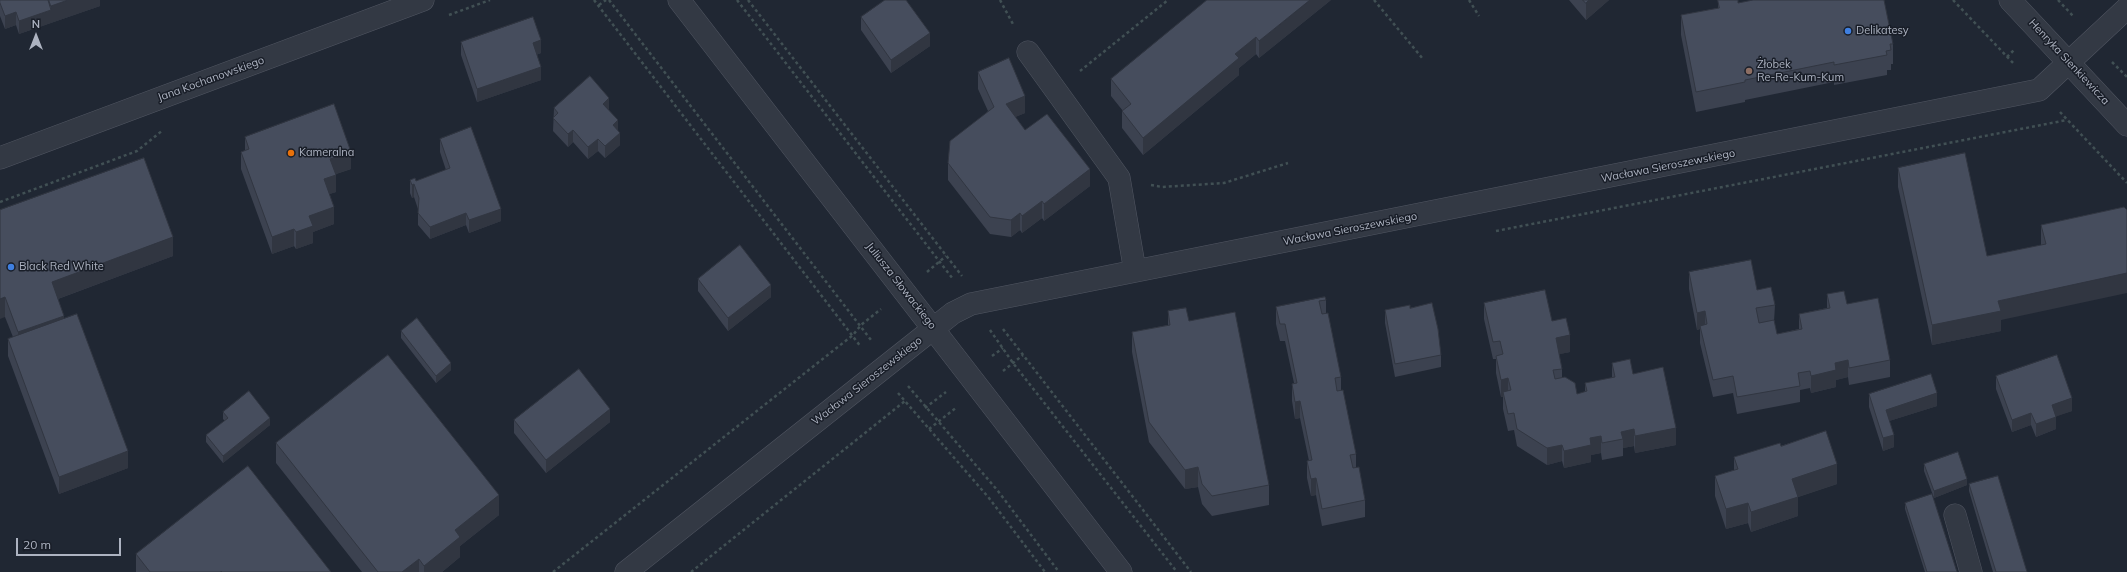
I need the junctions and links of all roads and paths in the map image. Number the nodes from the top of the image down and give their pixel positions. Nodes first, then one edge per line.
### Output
1 (423, 0) edge
2 (594, 0) edge
3 (607, 0) edge
4 (679, 0) edge
5 (1168, 0) edge
6 (1374, 0) edge
7 (1469, 0) edge
8 (2010, 0) edge
9 (599, 5) junction
10 (2127, 8) edge
11 (1479, 16) dead end
12 (1028, 52) dead end
13 (1423, 60) dead end
14 (2070, 64) junction
15 (1056, 90) junction
16 (2067, 120) dead end
17 (2127, 125) edge
18 (0, 158) edge
19 (1288, 163) dead end
20 (1119, 178) junction
21 (1495, 232) dead end
22 (1135, 271) junction
23 (1010, 327) dead end
24 (934, 328) junction
25 (1003, 328) dead end
26 (853, 335) junction
27 (885, 367) junction
28 (905, 401) junction
29 (1955, 515) dead end
30 (553, 572) edge
31 (626, 572) edge
32 (691, 572) edge
33 (1045, 572) edge
34 (1059, 572) edge
35 (1121, 572) edge
36 (1971, 572) edge

1 - 18 street, Jana Kochanowskiego
2 - 9 path
3 - 9 path
3 - 27 path
4 - 24 street, Juliusza Słowackiego
5 - 15 path
6 - 13 path
7 - 11 path
8 - 14 street, Henryka Sienkiewicza
9 - 26 path
10 - 14 street, Wacława Sieroszewskiego
12 - 15 street
14 - 17 street, Henryka Sienkiewicza
14 - 22 street, Wacława Sieroszewskiego
15 - 20 street
16 - 21 path
19 - 20 path
20 - 22 street
22 - 24 street, Wacława Sieroszewskiego
23 - 25 path
24 - 27 street, Wacława Sieroszewskiego
24 - 35 street, Juliusza Słowackiego
26 - 27 path
26 - 30 path
27 - 28 path
27 - 31 street, Wacława Sieroszewskiego
27 - 34 path
28 - 32 path
28 - 33 path
29 - 36 street

